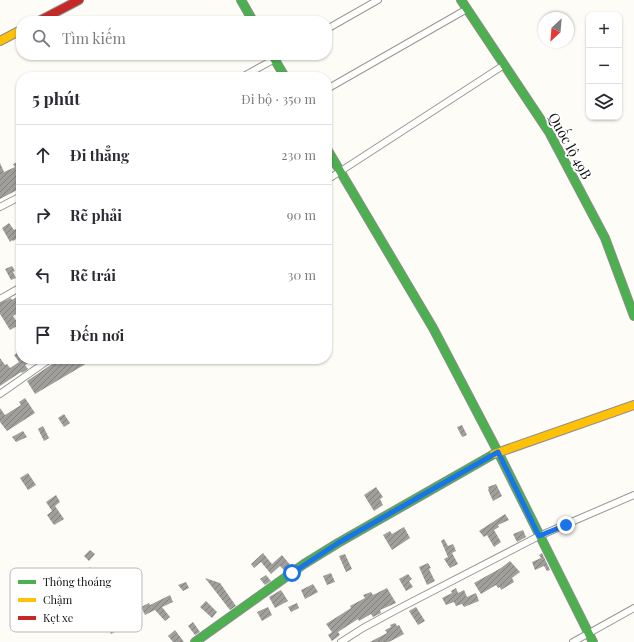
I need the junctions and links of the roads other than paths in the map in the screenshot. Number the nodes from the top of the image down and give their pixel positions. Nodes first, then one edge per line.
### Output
1 (79, 0) edge
2 (241, 0) edge
3 (378, 0) edge
4 (461, 0) edge
5 (467, 9) junction
6 (49, 16) edge
7 (250, 16) edge
8 (332, 26) edge
9 (16, 33) edge
10 (0, 41) edge
11 (270, 60) edge
12 (278, 60) edge
13 (504, 65) junction
14 (250, 72) edge
15 (283, 72) edge
16 (332, 87) edge
17 (332, 157) edge
18 (340, 171) junction
19 (332, 177) edge
20 (16, 199) edge
21 (0, 207) edge
22 (16, 290) edge
23 (0, 299) edge
24 (634, 316) edge
25 (43, 364) edge
26 (0, 394) edge
27 (634, 405) edge
28 (498, 452) junction
29 (634, 495) edge
30 (539, 536) junction
31 (634, 608) edge
32 (589, 634) junction
33 (195, 642) edge
34 (341, 642) edge
35 (573, 642) edge
36 (593, 642) edge

1 - 6 street
2 - 7 street
3 - 8 street
4 - 5 street, Quốc lộ 49B
5 - 13 street, Quốc lộ 49B
5 - 16 street
9 - 10 street
11 - 14 street
12 - 15 street
13 - 18 street
13 - 24 street, Quốc lộ 49B
17 - 18 street
18 - 19 street
18 - 28 street
20 - 21 street
22 - 23 street
25 - 26 street
27 - 28 street
28 - 30 street
28 - 33 street
29 - 30 street
30 - 32 street
30 - 34 street
31 - 32 street
32 - 35 street
32 - 36 street

